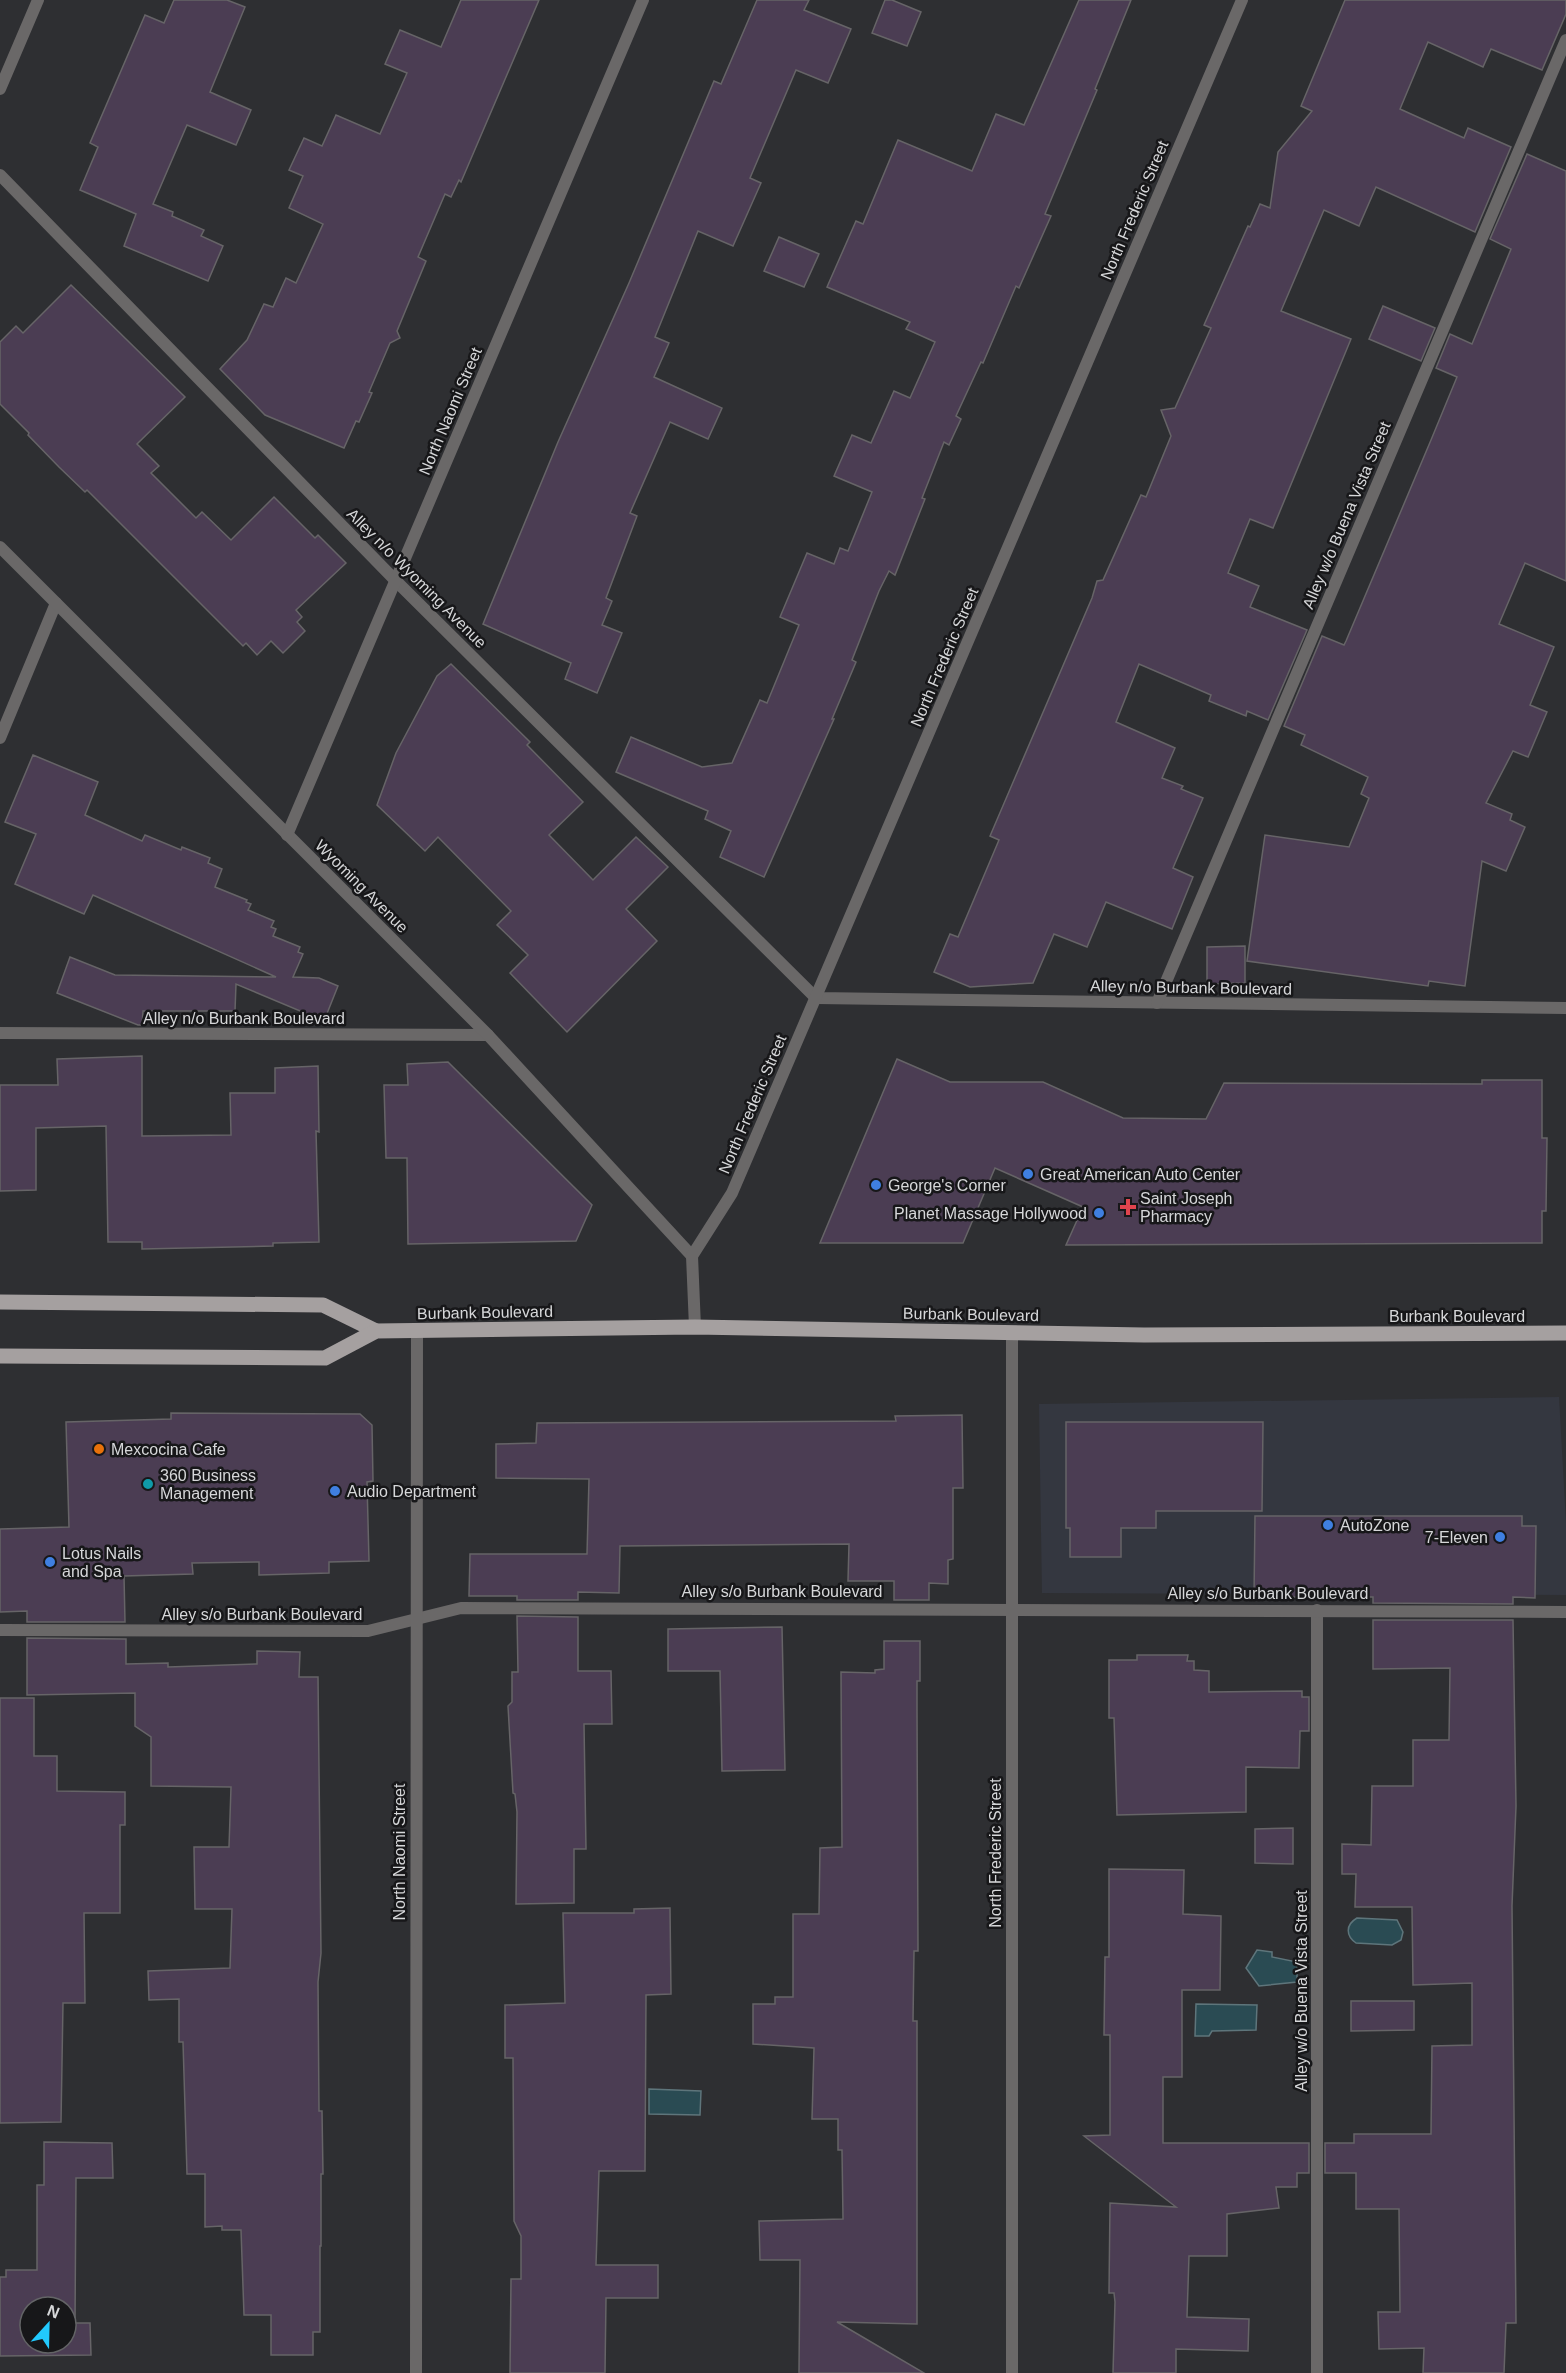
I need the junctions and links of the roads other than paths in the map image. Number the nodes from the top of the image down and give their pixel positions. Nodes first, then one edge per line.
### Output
1 (38, 0) edge
2 (643, 0) edge
3 (1242, 0) edge
4 (1566, 39) edge
5 (0, 89) edge
6 (0, 176) edge
7 (0, 547) edge
8 (396, 581) junction
9 (56, 603) junction
10 (0, 738) edge
11 (287, 835) junction
12 (816, 998) junction
13 (1157, 1003) junction
14 (1566, 1008) edge
15 (0, 1033) edge
16 (488, 1035) junction
17 (692, 1256) junction
18 (0, 1302) edge
19 (694, 1327) junction
20 (376, 1331) junction
21 (417, 1331) junction
22 (1012, 1333) junction
23 (1566, 1333) edge
24 (0, 1356) edge
25 (1011, 1608) junction
26 (1317, 1610) junction
27 (1566, 1612) edge
28 (416, 1619) junction
29 (0, 1630) edge
30 (416, 2373) edge
31 (1012, 2373) edge
32 (1317, 2373) edge

1 - 5 street
2 - 8 street, North Naomi Street
3 - 12 street, North Frederic Street
4 - 13 street, Alley w/o Buena Vista Street
6 - 8 street, Alley n/o Wyoming Avenue
7 - 9 street, Wyoming Avenue
8 - 11 street, North Naomi Street
8 - 12 street, Alley n/o Wyoming Avenue
9 - 10 street
9 - 11 street, Wyoming Avenue
11 - 16 street, Wyoming Avenue
12 - 13 street, Alley n/o Burbank Boulevard
12 - 17 street, North Frederic Street
13 - 14 street, Alley n/o Burbank Boulevard
15 - 16 street, Alley n/o Burbank Boulevard
16 - 17 street, Wyoming Avenue
17 - 19 street
18 - 20 main road, Burbank Boulevard
19 - 21 main road, Burbank Boulevard
19 - 22 main road, Burbank Boulevard
20 - 21 main road, Burbank Boulevard
20 - 24 main road, Burbank Boulevard
21 - 28 street, North Naomi Street
22 - 23 main road, Burbank Boulevard
22 - 25 street, North Frederic Street
25 - 26 street, Alley s/o Burbank Boulevard
25 - 28 street, Alley s/o Burbank Boulevard
25 - 31 street, North Frederic Street
26 - 27 street, Alley s/o Burbank Boulevard
26 - 32 street, Alley w/o Buena Vista Street
28 - 29 street, Alley s/o Burbank Boulevard
28 - 30 street, North Naomi Street

